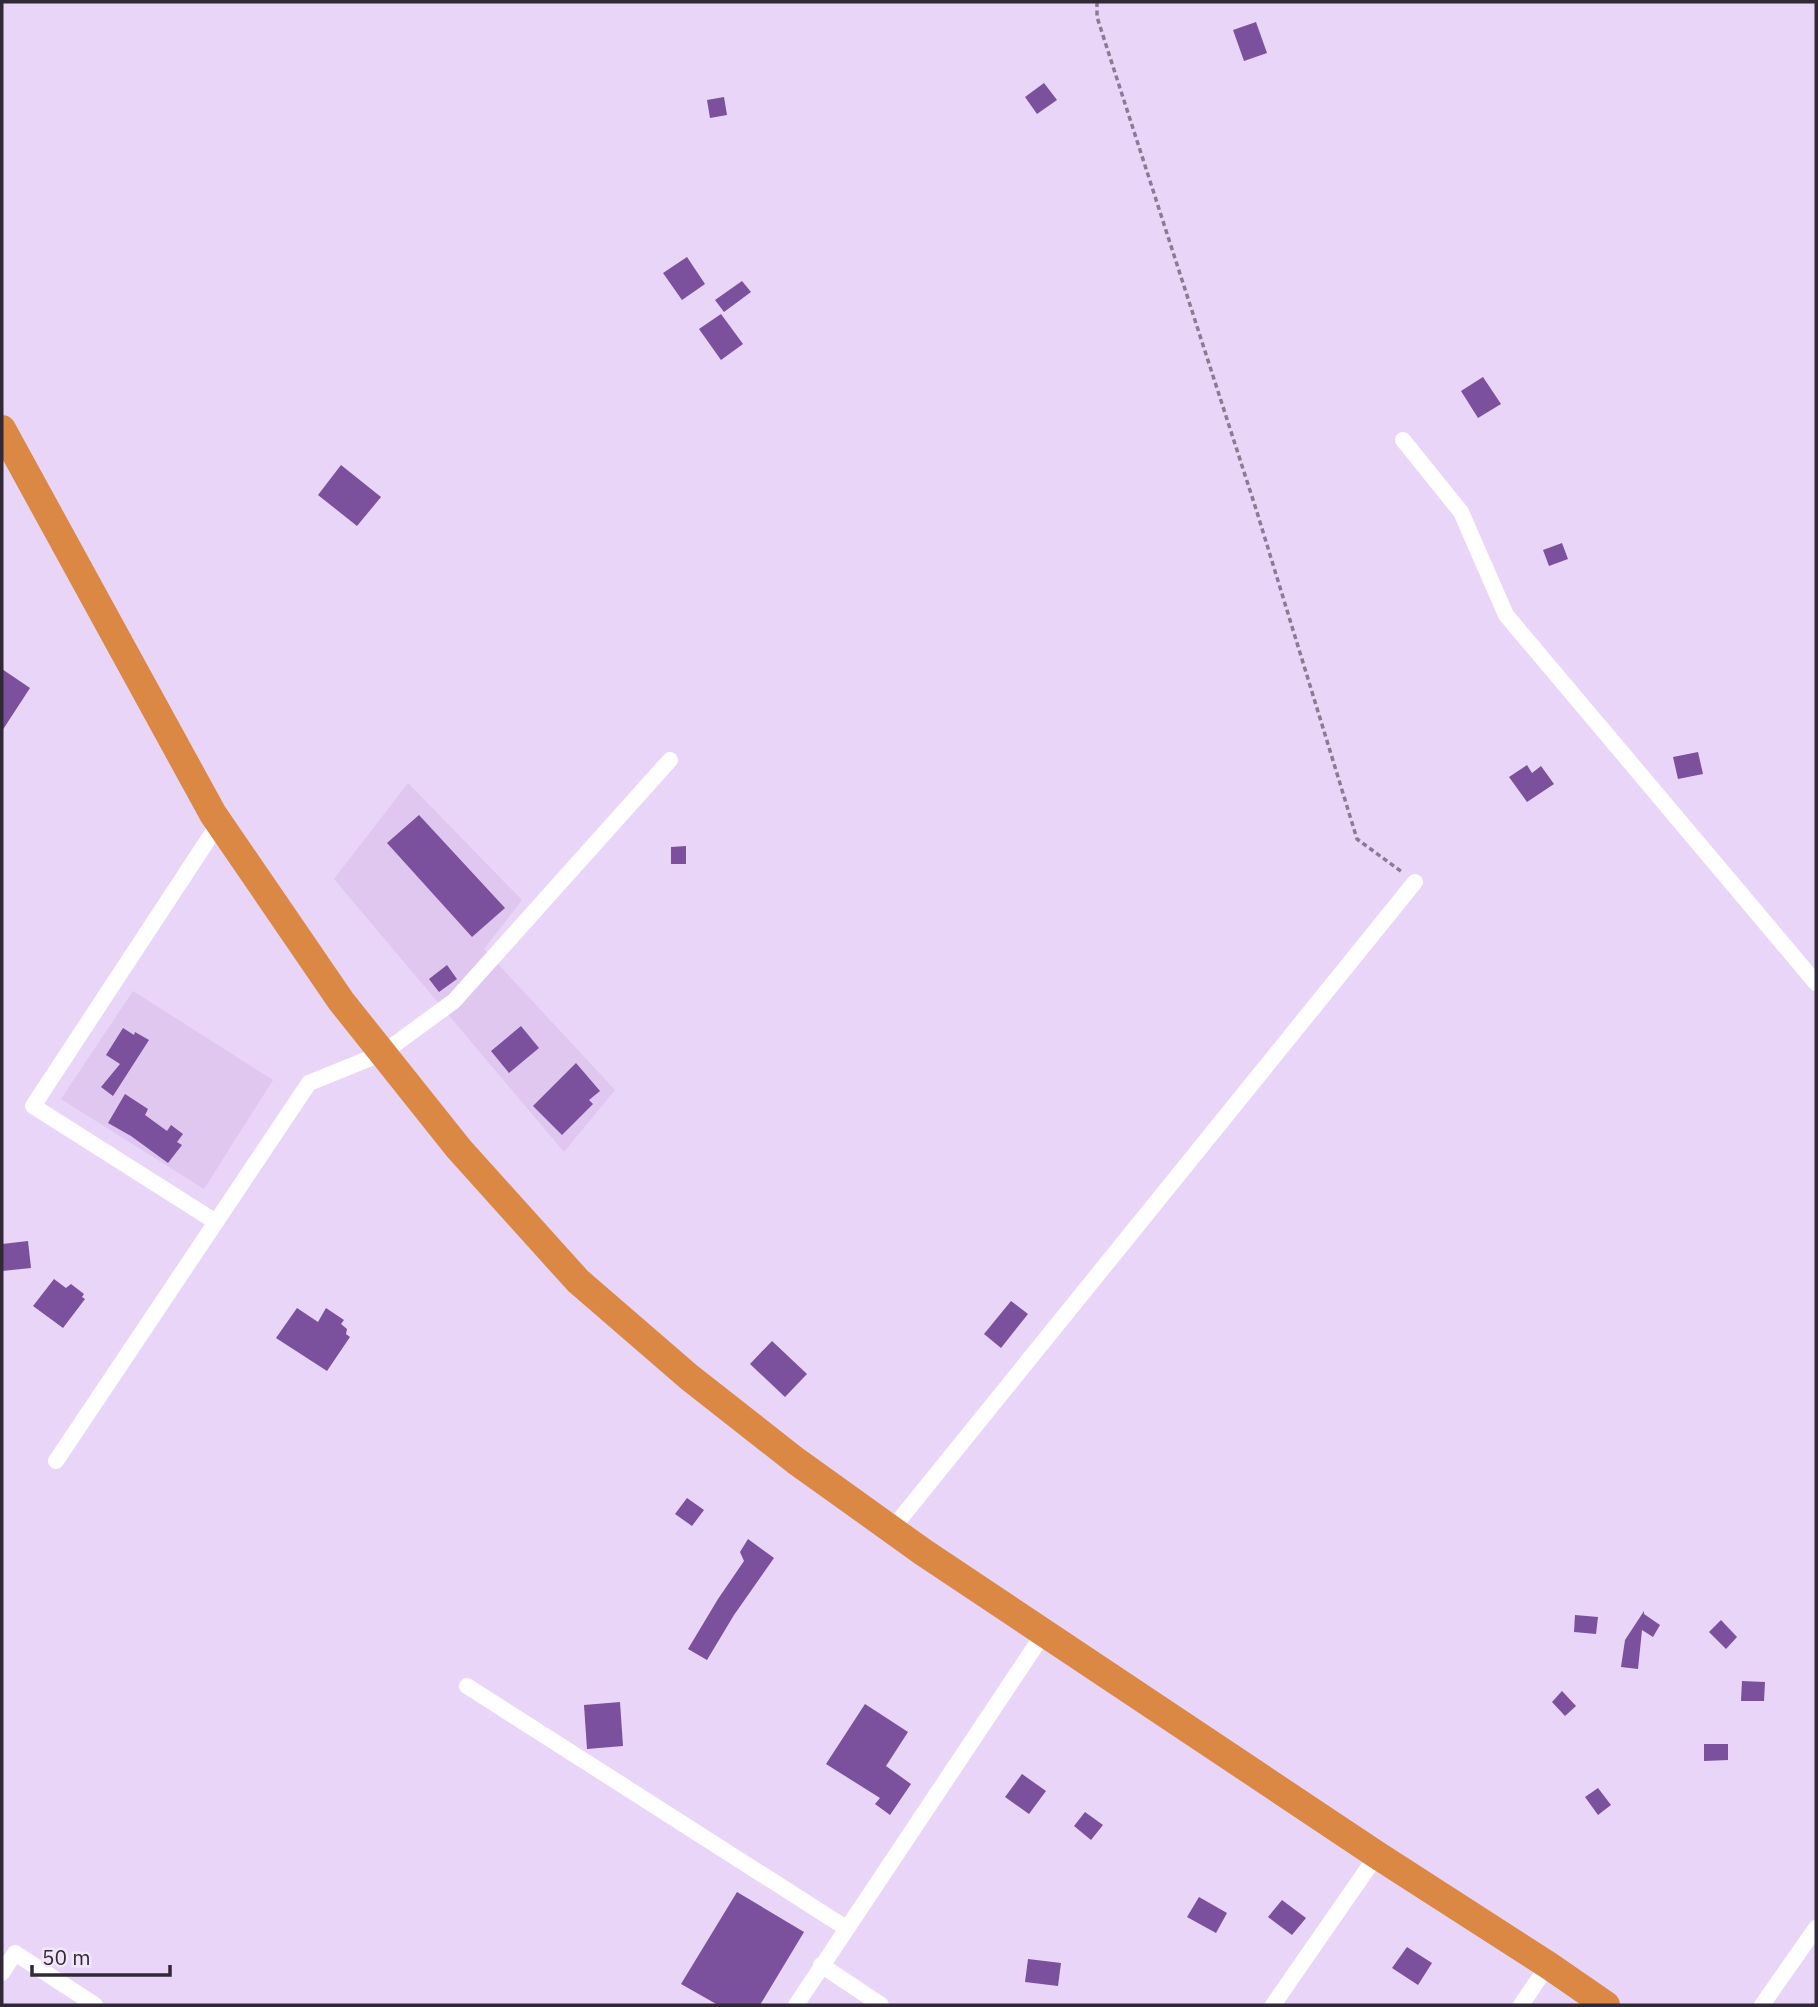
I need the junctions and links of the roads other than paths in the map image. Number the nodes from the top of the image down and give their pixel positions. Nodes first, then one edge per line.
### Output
1 (2, 429) edge
2 (1403, 440) dead end
3 (670, 760) dead end
4 (219, 823) junction
5 (1415, 882) road end
6 (1816, 983) edge
7 (383, 1053) junction
8 (216, 1222) junction
9 (56, 1461) dead end
10 (892, 1529) junction
11 (1044, 1633) junction
12 (467, 1686) dead end
13 (1377, 1855) junction
14 (845, 1928) junction
15 (1816, 1928) edge
16 (821, 1965) junction
17 (1548, 1965) junction
18 (2, 1973) edge
19 (95, 2005) edge
20 (796, 2005) edge
21 (881, 2005) edge
22 (1273, 2005) edge
23 (1521, 2005) edge
24 (1606, 2005) edge
25 (1762, 2005) edge

1 - 4 highway
2 - 6 street
3 - 7 street
4 - 7 highway
4 - 8 street
5 - 10 street
7 - 8 street
7 - 10 highway
8 - 9 street
10 - 11 highway
11 - 13 highway
11 - 14 street
12 - 14 street
13 - 17 highway
13 - 22 street
14 - 16 street
15 - 25 street
16 - 20 street
16 - 21 street
17 - 23 street
17 - 24 highway
18 - 19 street

